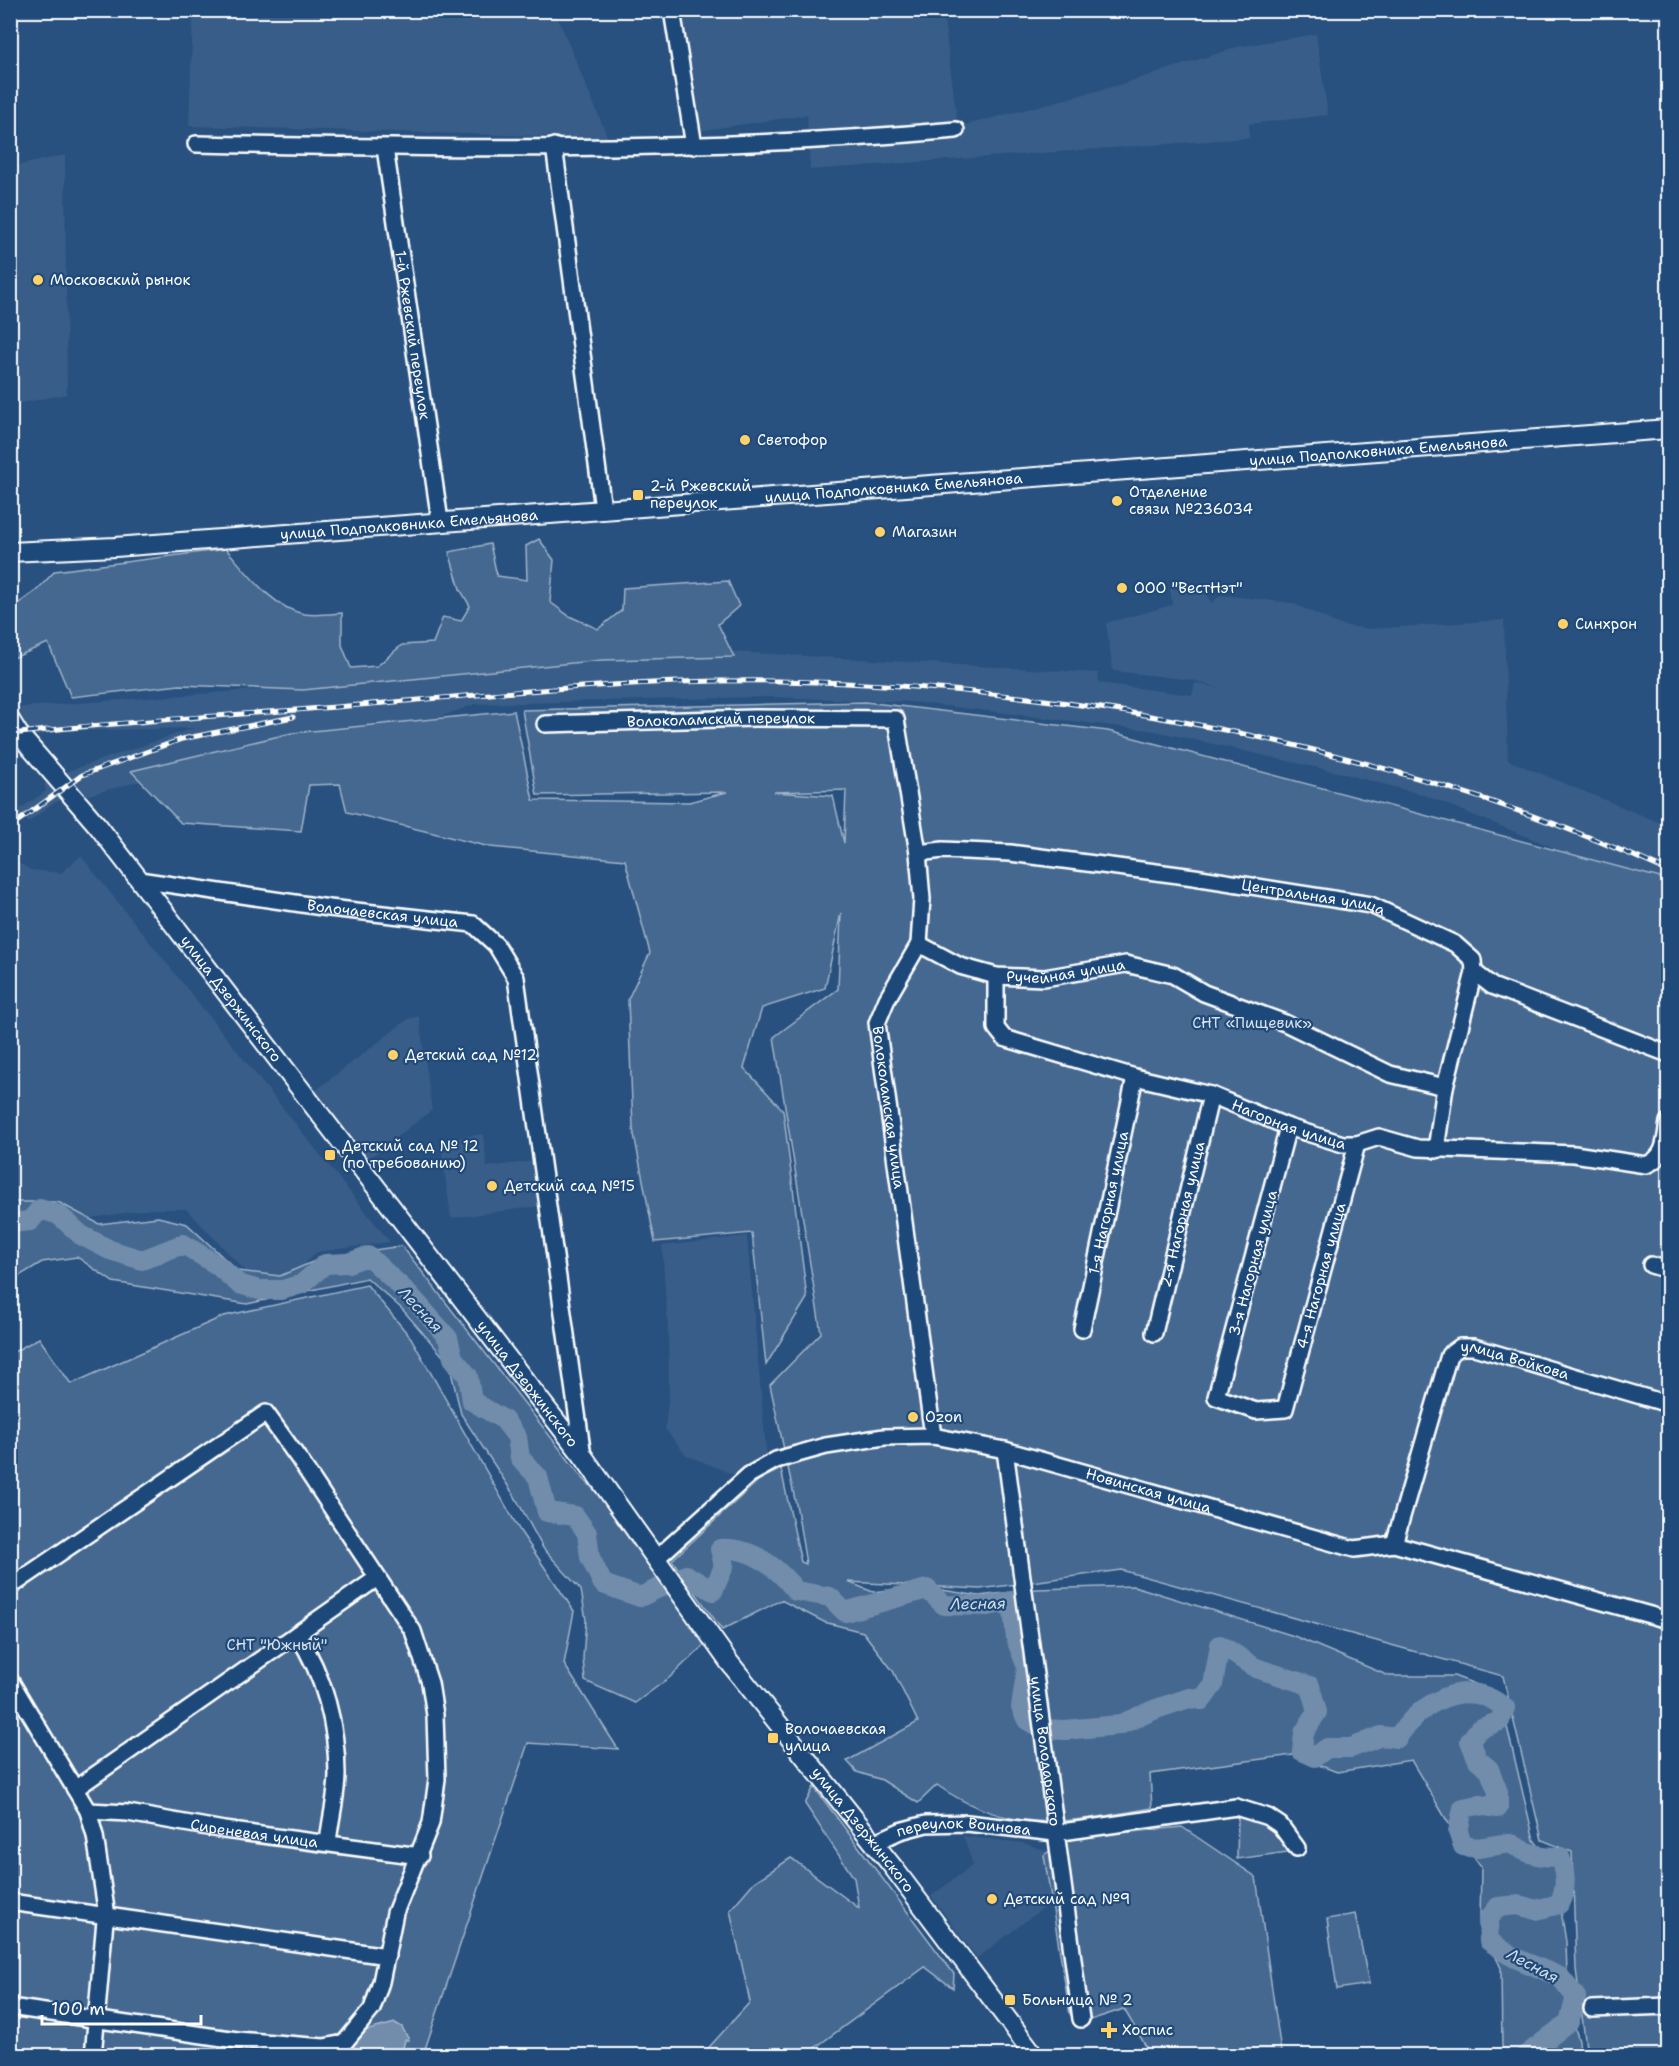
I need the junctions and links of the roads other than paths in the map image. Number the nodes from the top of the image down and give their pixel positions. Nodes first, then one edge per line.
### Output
1 (672, 10) edge
2 (956, 130) dead end
3 (196, 144) dead end
4 (554, 146) junction
5 (694, 146) junction
6 (385, 148) junction
7 (1668, 429) edge
8 (603, 509) junction
9 (440, 521) junction
10 (10, 552) edge
11 (896, 718) joint
12 (10, 720) edge
13 (545, 724) dead end
14 (918, 852) junction
15 (139, 880) junction
16 (919, 944) junction
17 (1474, 972) junction
18 (996, 976) junction
19 (1668, 1054) edge
20 (1135, 1077) junction
21 (1445, 1087) junction
22 (1211, 1095) junction
23 (1668, 1122) edge
24 (1288, 1128) junction
25 (1357, 1144) junction
26 (1436, 1150) junction
27 (1651, 1266) dead end
28 (1668, 1270) edge
29 (1082, 1329) dead end
30 (1154, 1333) dead end
31 (1668, 1404) edge
32 (1285, 1408) joint
33 (933, 1436) junction
34 (1005, 1450) junction
35 (583, 1456) junction
36 (1394, 1544) junction
37 (657, 1558) junction
38 (377, 1578) junction
39 (10, 1587) edge
40 (1668, 1620) edge
41 (297, 1634) junction
42 (10, 1680) edge
43 (75, 1789) junction
44 (88, 1811) junction
45 (1055, 1833) junction
46 (328, 1843) junction
47 (874, 1843) junction
48 (1298, 1848) dead end
49 (420, 1856) junction
50 (10, 1902) edge
51 (106, 1916) junction
52 (387, 1956) junction
53 (1668, 2006) edge
54 (10, 2007) edge
55 (1592, 2009) dead end
56 (1081, 2019) dead end
57 (97, 2021) junction
58 (93, 2055) edge
59 (1035, 2055) edge

1 - 5 street
2 - 5 street
3 - 6 street
4 - 5 street
4 - 6 street
4 - 8 street
6 - 9 street, 1-й Ржевский переулок
7 - 8 main road, улица Подполковника Емельянова
8 - 9 main road, улица Подполковника Емельянова
9 - 10 main road, улица Подполковника Емельянова
11 - 13 street, Волоколамский переулок
11 - 14 street, Волоколамская улица
12 - 15 main road, улица Дзержинского
14 - 16 street, Волоколамская улица
14 - 17 street, Центральная улица
15 - 35 main road, улица Дзержинского
15 - 35 street, Волочаевская улица
16 - 18 street, Ручейная улица
16 - 33 street, Волоколамская улица
17 - 19 street, Центральная улица
17 - 21 street
18 - 20 street, Нагорная улица
18 - 21 street, Ручейная улица
20 - 22 street, Нагорная улица
20 - 29 street, 1-я Нагорная улица
21 - 26 street
22 - 24 street, Нагорная улица
22 - 30 street, 2-я Нагорная улица
23 - 26 street, Нагорная улица
24 - 25 street, Нагорная улица
24 - 32 street, 3-я Нагорная улица
25 - 26 street, Нагорная улица
25 - 32 street, 4-я Нагорная улица
27 - 28 street
31 - 36 street, улица Войкова
33 - 34 street, Новинская улица
33 - 37 street, Новинская улица
34 - 36 street, Новинская улица
34 - 45 street, улица Володарского
35 - 37 main road, улица Дзержинского
36 - 40 street, Новинская улица
37 - 47 main road, улица Дзержинского
38 - 39 street
38 - 41 street
38 - 49 street
41 - 43 street
41 - 46 street
42 - 43 street
43 - 44 street
44 - 46 street, Сиреневая улица
44 - 51 street
45 - 47 street, переулок Воинова
45 - 48 street, улица Володарского
45 - 56 street
46 - 49 street, Сиреневая улица
47 - 59 main road, улица Дзержинского
49 - 52 street
50 - 51 street
51 - 52 street
51 - 57 street
52 - 57 street
53 - 55 street
54 - 57 street
57 - 58 street

